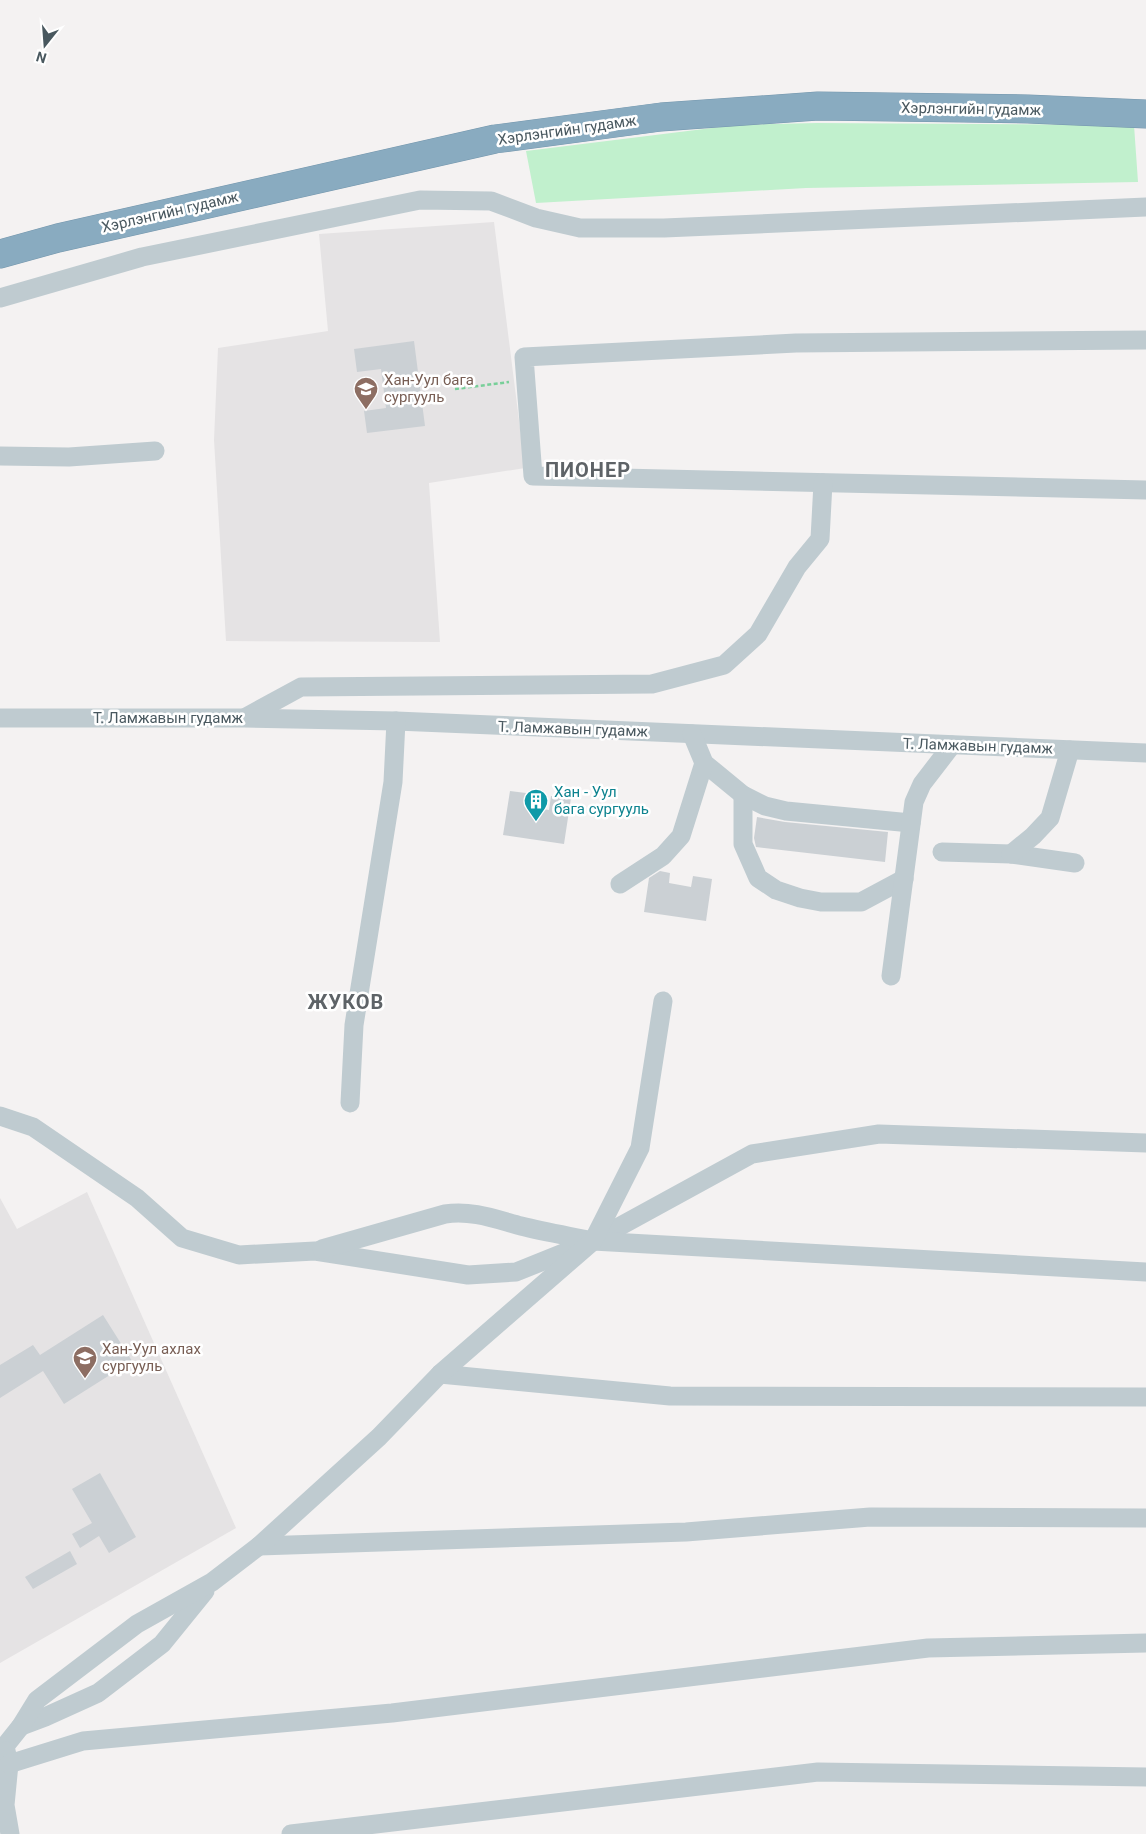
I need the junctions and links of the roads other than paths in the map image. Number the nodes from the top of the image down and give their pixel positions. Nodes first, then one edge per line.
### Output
1 (1146, 114) edge
2 (1146, 207) edge
3 (0, 254) edge
4 (0, 298) edge
5 (1146, 340) edge
6 (155, 450) dead end
7 (0, 456) edge
8 (823, 483) junction
9 (1146, 490) edge
10 (0, 718) edge
11 (244, 718) junction
12 (396, 721) junction
13 (692, 734) junction
14 (952, 745) junction
15 (1070, 750) junction
16 (1146, 753) edge
17 (704, 763) junction
18 (743, 795) junction
19 (912, 823) junction
20 (942, 852) dead end
21 (1011, 854) junction
22 (1075, 863) dead end
23 (904, 879) junction
24 (620, 884) dead end
25 (891, 976) dead end
26 (663, 1001) dead end
27 (350, 1103) dead end
28 (0, 1116) edge
29 (1146, 1143) edge
30 (593, 1241) junction
31 (315, 1251) junction
32 (1146, 1272) edge
33 (440, 1374) junction
34 (1146, 1397) edge
35 (1146, 1518) edge
36 (259, 1546) junction
37 (212, 1582) junction
38 (1146, 1643) edge
39 (21, 1726) junction
40 (5, 1752) edge
41 (1146, 1777) edge
42 (2, 1805) edge
43 (10, 1834) edge
44 (292, 1834) edge

1 - 3 highway, Хэрлэнгийн гудамж
2 - 4 street
5 - 8 street
6 - 7 street
8 - 9 street
8 - 11 street
10 - 11 street, Т. Ламжавын гудамж
11 - 12 street, Т. Ламжавын гудамж
12 - 13 street, Т. Ламжавын гудамж
12 - 27 street
13 - 14 street, Т. Ламжавын гудамж
13 - 17 street
14 - 15 street, Т. Ламжавын гудамж
14 - 19 street
15 - 16 street, Т. Ламжавын гудамж
15 - 21 street
17 - 18 street
17 - 24 street
18 - 19 street
18 - 23 street
19 - 23 street
20 - 21 street
21 - 22 street
23 - 25 street
26 - 30 street
28 - 31 street
29 - 30 street
30 - 31 street
30 - 31 street
30 - 32 street
30 - 33 street
33 - 34 street
33 - 36 street
35 - 36 street
36 - 37 street
37 - 39 street
37 - 39 street
38 - 40 street
39 - 40 street
40 - 42 street
41 - 44 street
42 - 43 street

